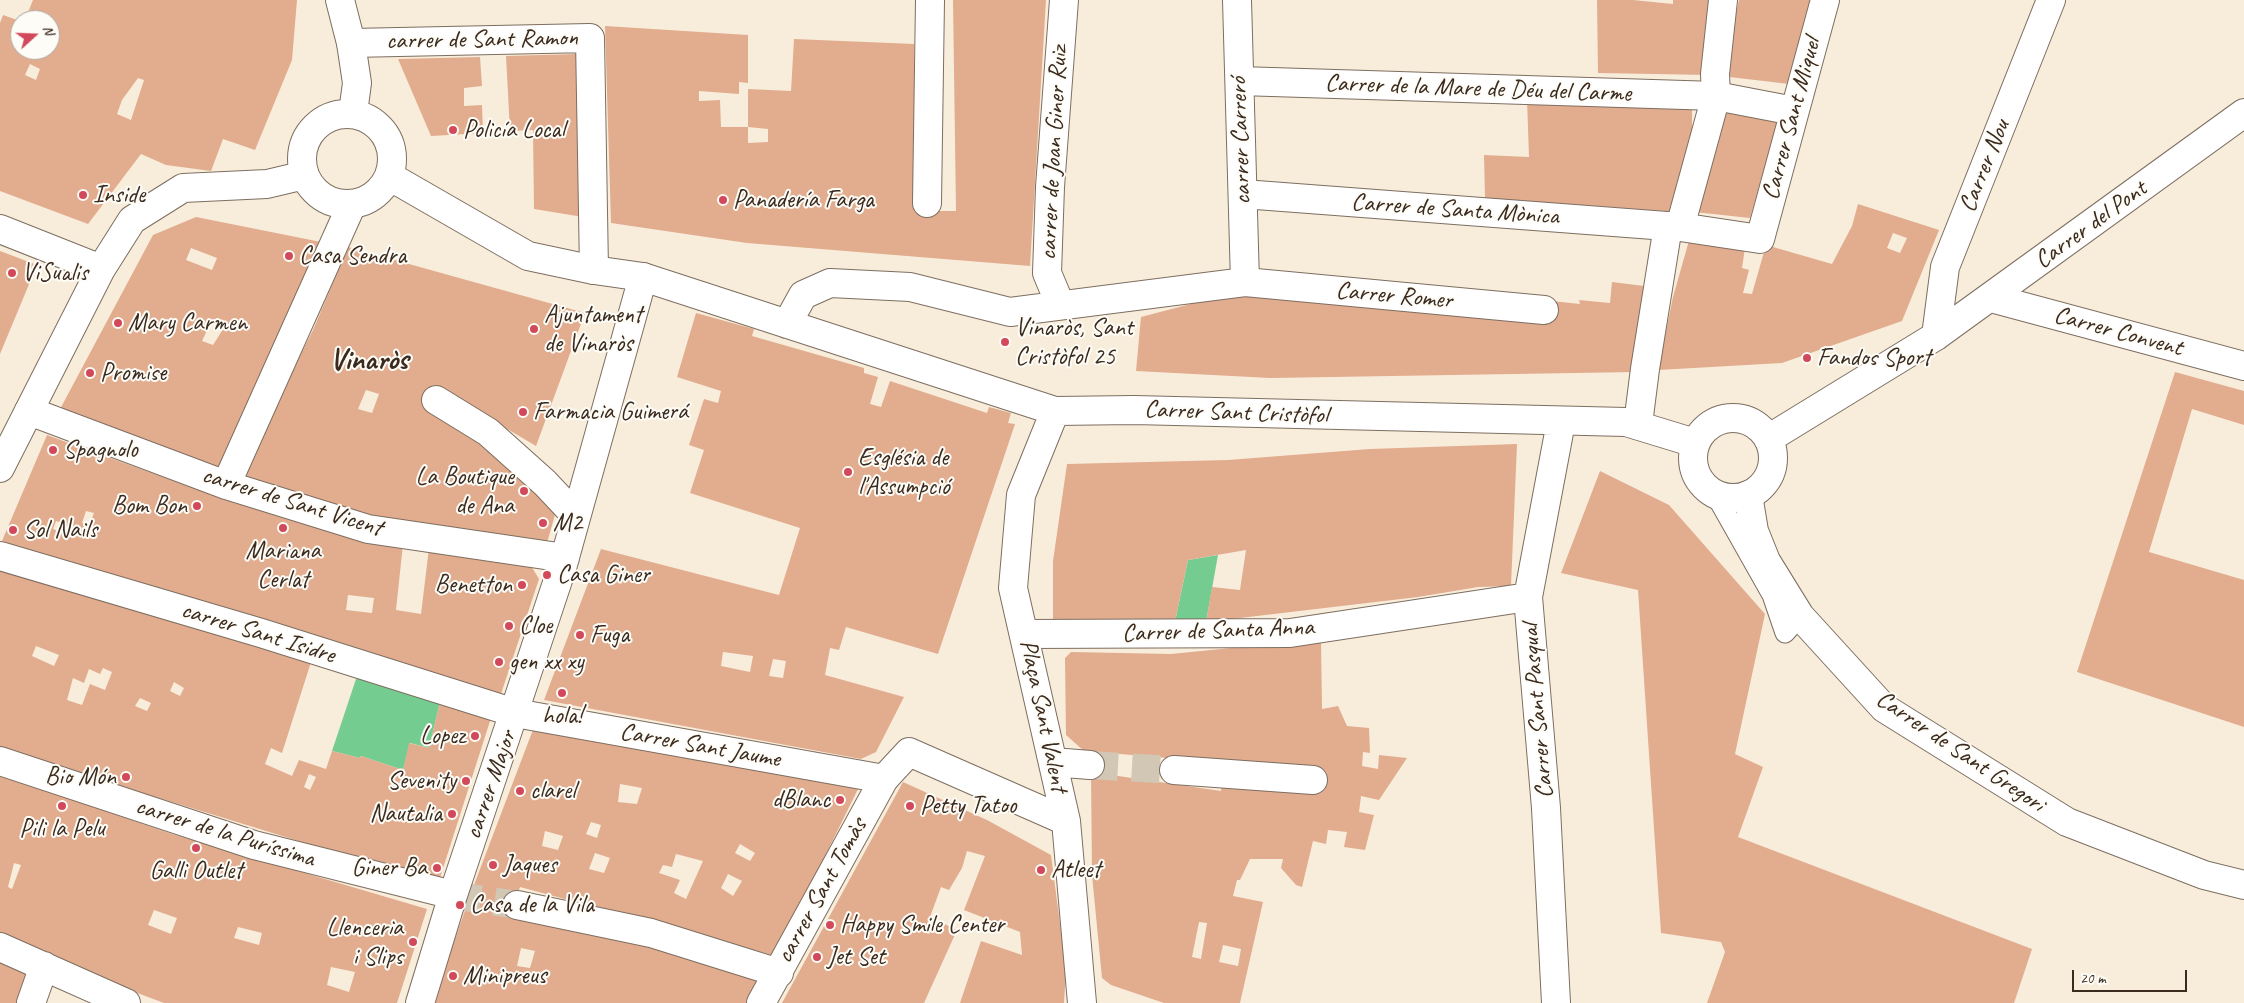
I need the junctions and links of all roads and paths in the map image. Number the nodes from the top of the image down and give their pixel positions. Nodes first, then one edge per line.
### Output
1 (340, 0) edge
2 (930, 0) edge
3 (1064, 0) edge
4 (1237, 0) edge
5 (1723, 0) edge
6 (1825, 0) edge
7 (2051, 0) edge
8 (351, 43) junction
9 (1240, 81) junction
10 (1716, 96) junction
11 (1794, 111) junction
12 (353, 113) junction
13 (2244, 113) edge
14 (305, 175) junction
15 (389, 176) junction
16 (1243, 194) junction
17 (927, 203) dead end
18 (352, 204) junction
19 (1674, 227) junction
20 (0, 229) edge
21 (1760, 239) joint
22 (101, 269) junction
23 (594, 270) junction
24 (643, 276) junction
25 (1245, 282) junction
26 (1991, 298) junction
27 (1060, 304) junction
28 (1544, 310) dead end
29 (787, 324) junction
30 (1936, 336) junction
31 (2244, 366) edge
32 (436, 400) dead end
33 (29, 411) junction
34 (1055, 411) junction
35 (1561, 422) junction
36 (1638, 424) junction
37 (1768, 439) junction
38 (1695, 443) junction
39 (0, 468) edge
40 (226, 485) junction
41 (1715, 494) junction
42 (1748, 494) junction
43 (576, 516) junction
44 (0, 556) edge
45 (564, 563) junction
46 (1528, 597) junction
47 (1793, 625) junction
48 (1025, 634) junction
49 (515, 713) junction
50 (0, 761) edge
51 (1053, 762) junction
52 (1090, 765) tunnel mouth
53 (1174, 770) tunnel mouth
54 (884, 779) junction
55 (1313, 780) dead end
56 (1066, 821) junction
57 (2244, 885) edge
58 (453, 895) junction
59 (517, 905) tunnel mouth
60 (0, 948) edge
61 (44, 966) junction
62 (778, 972) junction
63 (31, 1003) edge
64 (126, 1003) edge
65 (420, 1003) edge
66 (760, 1003) edge
67 (1082, 1003) edge
68 (1556, 1003) edge

1 - 8 street
2 - 17 street
3 - 27 street, carrer de Joan Giner Ruiz
4 - 9 street, carrer Carreró
5 - 10 street
6 - 11 street, Carrer Sant Miquel
7 - 30 street, Carrer Nou
8 - 12 street
8 - 23 street, carrer de Sant Ramon
9 - 10 street, Carrer de la Mare de Déu del Carme
9 - 16 street, carrer Carreró
10 - 11 street, Carrer de la Mare de Déu del Carme
10 - 19 street
11 - 21 street, Carrer Sant Miquel
12 - 14 street
12 - 15 street
13 - 26 street, Carrer del Pont
14 - 18 street
14 - 22 street
15 - 18 street
15 - 23 street, Carrer Sant Cristòfol
16 - 19 street, Carrer de Santa Mònica
16 - 25 street, carrer Carreró
18 - 40 street
19 - 21 street, Carrer de Santa Mònica
19 - 36 street
20 - 22 street
22 - 33 street
23 - 24 street, Carrer Sant Cristòfol
24 - 29 street, Carrer Sant Cristòfol
24 - 43 street, carrer Major
25 - 27 street
25 - 28 street, Carrer Romer
26 - 30 street, Carrer del Pont
26 - 31 street, Carrer Convent
27 - 29 street
29 - 34 street, Carrer Sant Cristòfol
30 - 37 street, Carrer del Pont
32 - 43 street
33 - 39 street
33 - 40 street, carrer de Sant Vicent
34 - 35 street, Carrer Sant Cristòfol
34 - 48 street, Plaça Sant Valent
35 - 36 street, Carrer Sant Cristòfol
35 - 46 street, Carrer Sant Pasqual
36 - 38 street, Carrer Sant Cristòfol
37 - 38 street
37 - 42 street
38 - 41 street
40 - 45 street, carrer de Sant Vicent
41 - 42 street
41 - 47 lane
42 - 47 street, Carrer de Sant Gregori
43 - 45 street, carrer Major
44 - 49 street, carrer Sant Isidre
45 - 49 street, carrer Major
46 - 48 street, Carrer de Santa Anna
46 - 68 street, Carrer Sant Pasqual
47 - 57 street, Carrer de Sant Gregori
48 - 51 street, Plaça Sant Valent
49 - 54 street, Carrer Sant Jaume
49 - 58 street, carrer Major
50 - 58 street, carrer de la Puríssima
51 - 52 street
51 - 56 street, Plaça Sant Valent
53 - 55 street
54 - 56 street, Plaça Sant Valent
54 - 62 street, carrer Sant Tomàs
56 - 67 street
58 - 65 street, carrer Major
59 - 62 street
60 - 61 street
61 - 63 street
61 - 64 street
62 - 66 street, carrer Sant Tomàs

